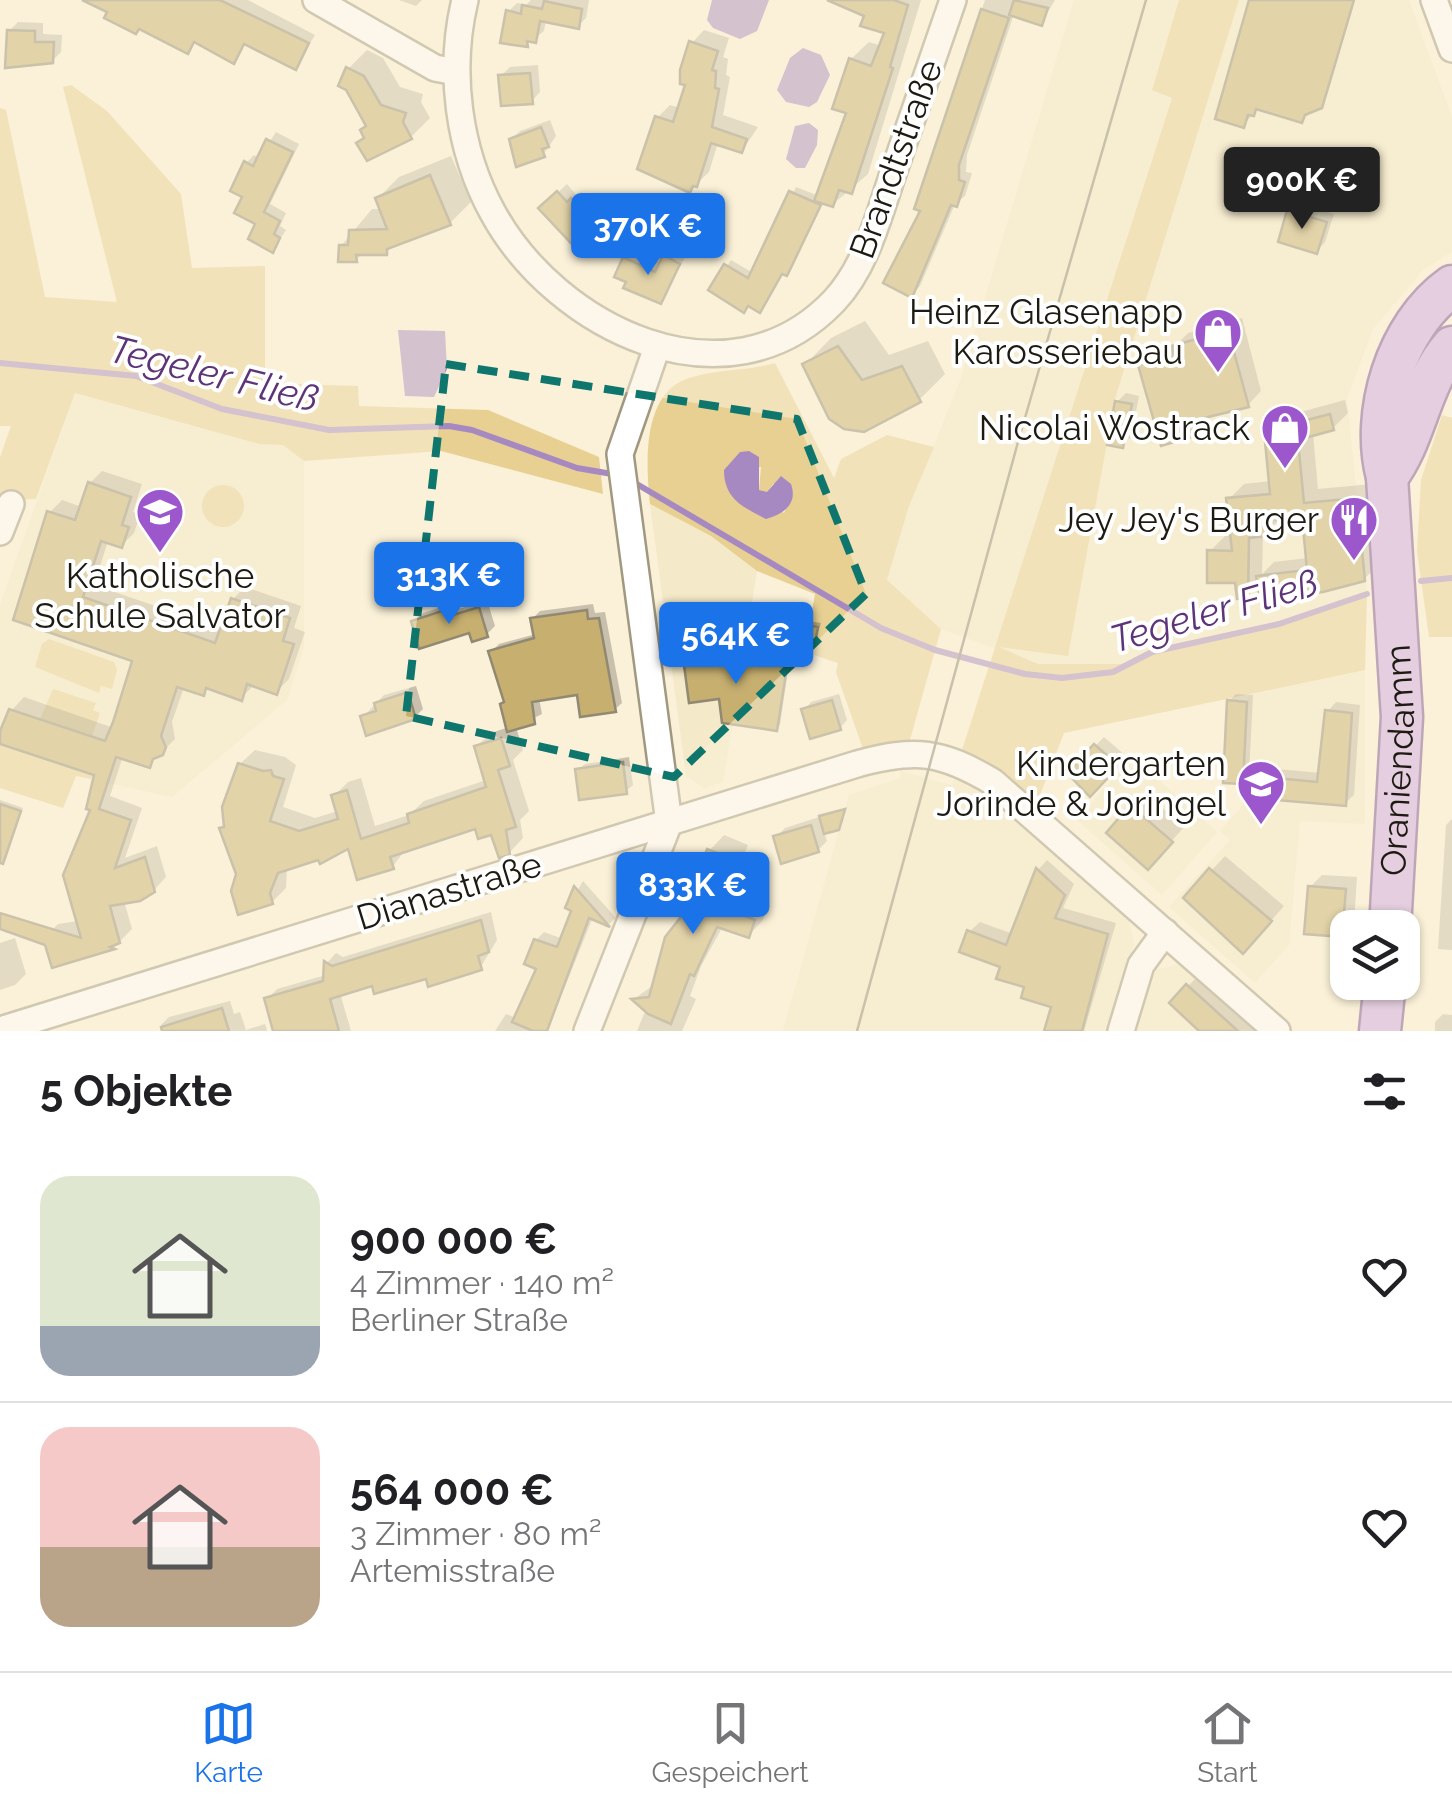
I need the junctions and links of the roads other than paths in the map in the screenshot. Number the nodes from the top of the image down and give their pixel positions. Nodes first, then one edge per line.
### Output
1 (316, 0) edge
2 (465, 0) edge
3 (953, 0) edge
4 (1434, 0) edge
5 (1452, 50) edge
6 (456, 72) junction
7 (1452, 286) edge
8 (1452, 346) edge
9 (657, 347) junction
10 (1387, 477) junction
11 (10, 504) dead end
12 (0, 532) edge
13 (669, 823) junction
14 (1391, 910) edge
15 (1165, 932) junction
16 (1383, 1000) edge
17 (0, 1030) edge
18 (587, 1031) edge
19 (1121, 1031) edge
20 (1277, 1031) edge
21 (1380, 1031) edge

1 - 6 street
2 - 6 street, Brandtstraße
3 - 9 street, Brandtstraße
4 - 5 street
6 - 9 street, Brandtstraße
7 - 10 main road, Oraniendamm
8 - 10 main road
9 - 13 street
10 - 14 main road, Oraniendamm
11 - 12 street
13 - 15 street, Dianastraße
13 - 17 street, Dianastraße
13 - 18 street
15 - 19 street
15 - 20 street, Dianastraße
16 - 21 main road

